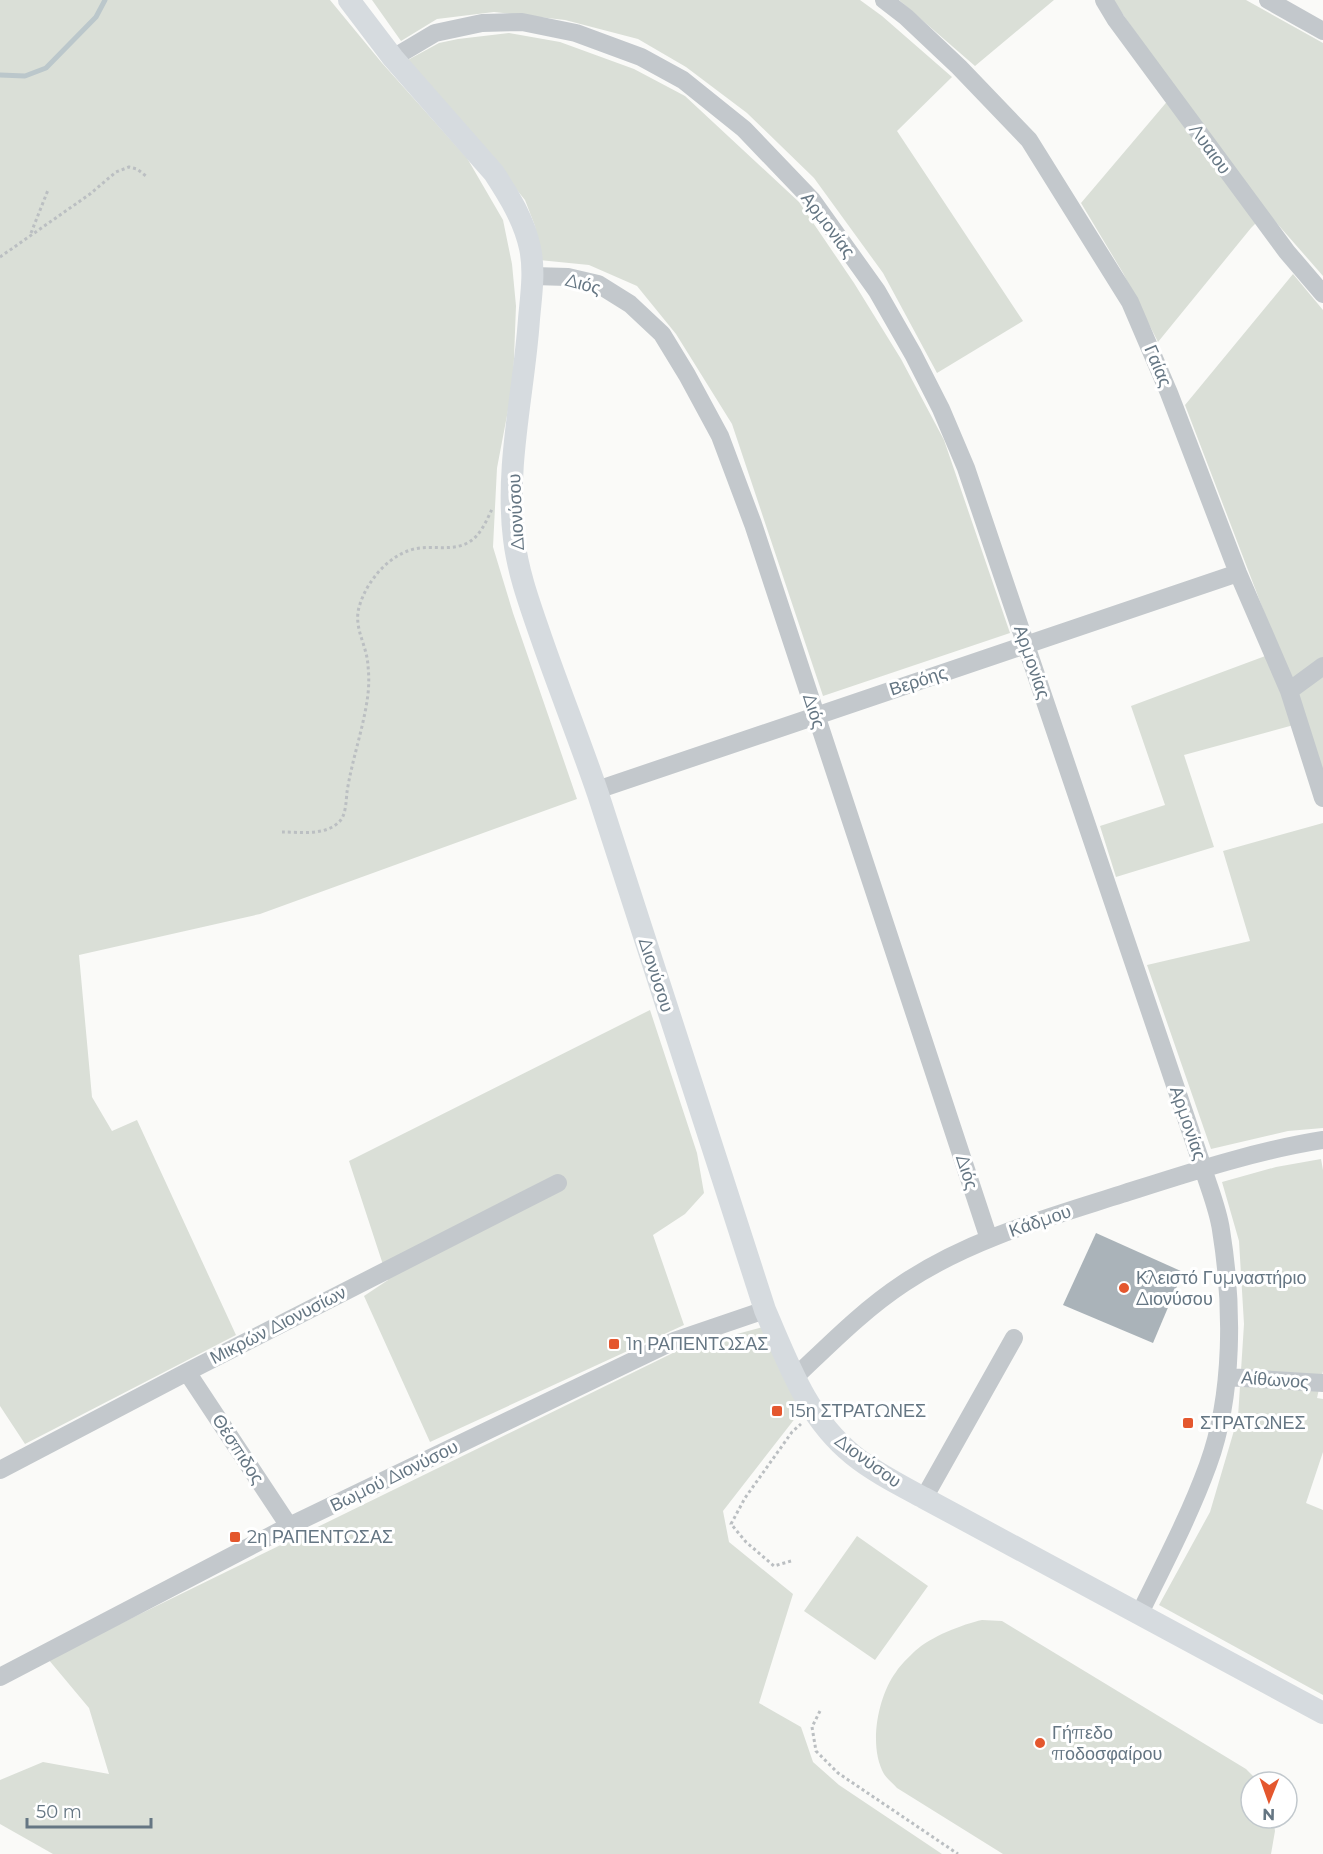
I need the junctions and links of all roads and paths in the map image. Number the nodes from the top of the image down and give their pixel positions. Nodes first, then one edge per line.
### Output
1 (349, 0) edge
2 (884, 0) edge
3 (1104, 0) edge
4 (1268, 0) edge
5 (1323, 31) edge
6 (393, 58) junction
7 (146, 176) dead end
8 (48, 190) dead end
9 (31, 235) junction
10 (0, 257) edge
11 (533, 276) junction
12 (1323, 294) edge
13 (494, 504) dead end
14 (1239, 573) junction
15 (1026, 646) junction
16 (1323, 666) edge
17 (1289, 691) junction
18 (816, 715) junction
19 (597, 790) junction
20 (1323, 798) edge
21 (282, 832) dead end
22 (1323, 1140) edge
23 (1203, 1168) junction
24 (558, 1183) dead end
25 (989, 1239) junction
26 (765, 1310) junction
27 (1014, 1338) dead end
28 (187, 1372) junction
29 (1227, 1377) junction
30 (794, 1378) junction
31 (1323, 1383) edge
32 (813, 1412) junction
33 (0, 1470) edge
34 (924, 1498) junction
35 (289, 1526) junction
36 (791, 1561) dead end
37 (1139, 1615) junction
38 (0, 1677) edge
39 (820, 1711) dead end
40 (1323, 1713) edge
41 (958, 1854) edge

1 - 6 main road, Διονύσου
2 - 14 street, Γαίας
3 - 12 street, Λυαιου
4 - 5 street
6 - 11 main road, Διονύσου
6 - 15 street, Αρμονίας
7 - 9 path
8 - 9 path
9 - 10 path
11 - 18 street, Διός
11 - 19 main road, Διονύσου
13 - 21 path
14 - 15 street, Βερόης
14 - 17 street, Γαίας
15 - 18 street, Βερόης
15 - 23 street, Αρμονίας
16 - 17 street
17 - 20 street, Γαίας
18 - 19 street, Βερόης
18 - 25 street, Διός
19 - 26 main road, Διονύσου
22 - 23 street, Κάδμου
23 - 25 street, Κάδμου
23 - 29 street, Αρμονίας
24 - 28 street, Μικρών Διονυσίων
25 - 30 street, Κάδμου
26 - 30 main road, Διονύσου
26 - 35 street, Βωμού Διονύσου
27 - 34 street
28 - 33 street, Μικρών Διονυσίων
28 - 35 street, Θέσπιδος
29 - 31 street, Αίθωνος
29 - 37 street, Αρμονίας
30 - 32 main road, Διονύσου
32 - 34 main road, Διονύσου
32 - 36 path
34 - 37 main road, Διονύσου
35 - 38 street, Βωμού Διονύσου
37 - 40 main road, Διονύσου
39 - 41 path

